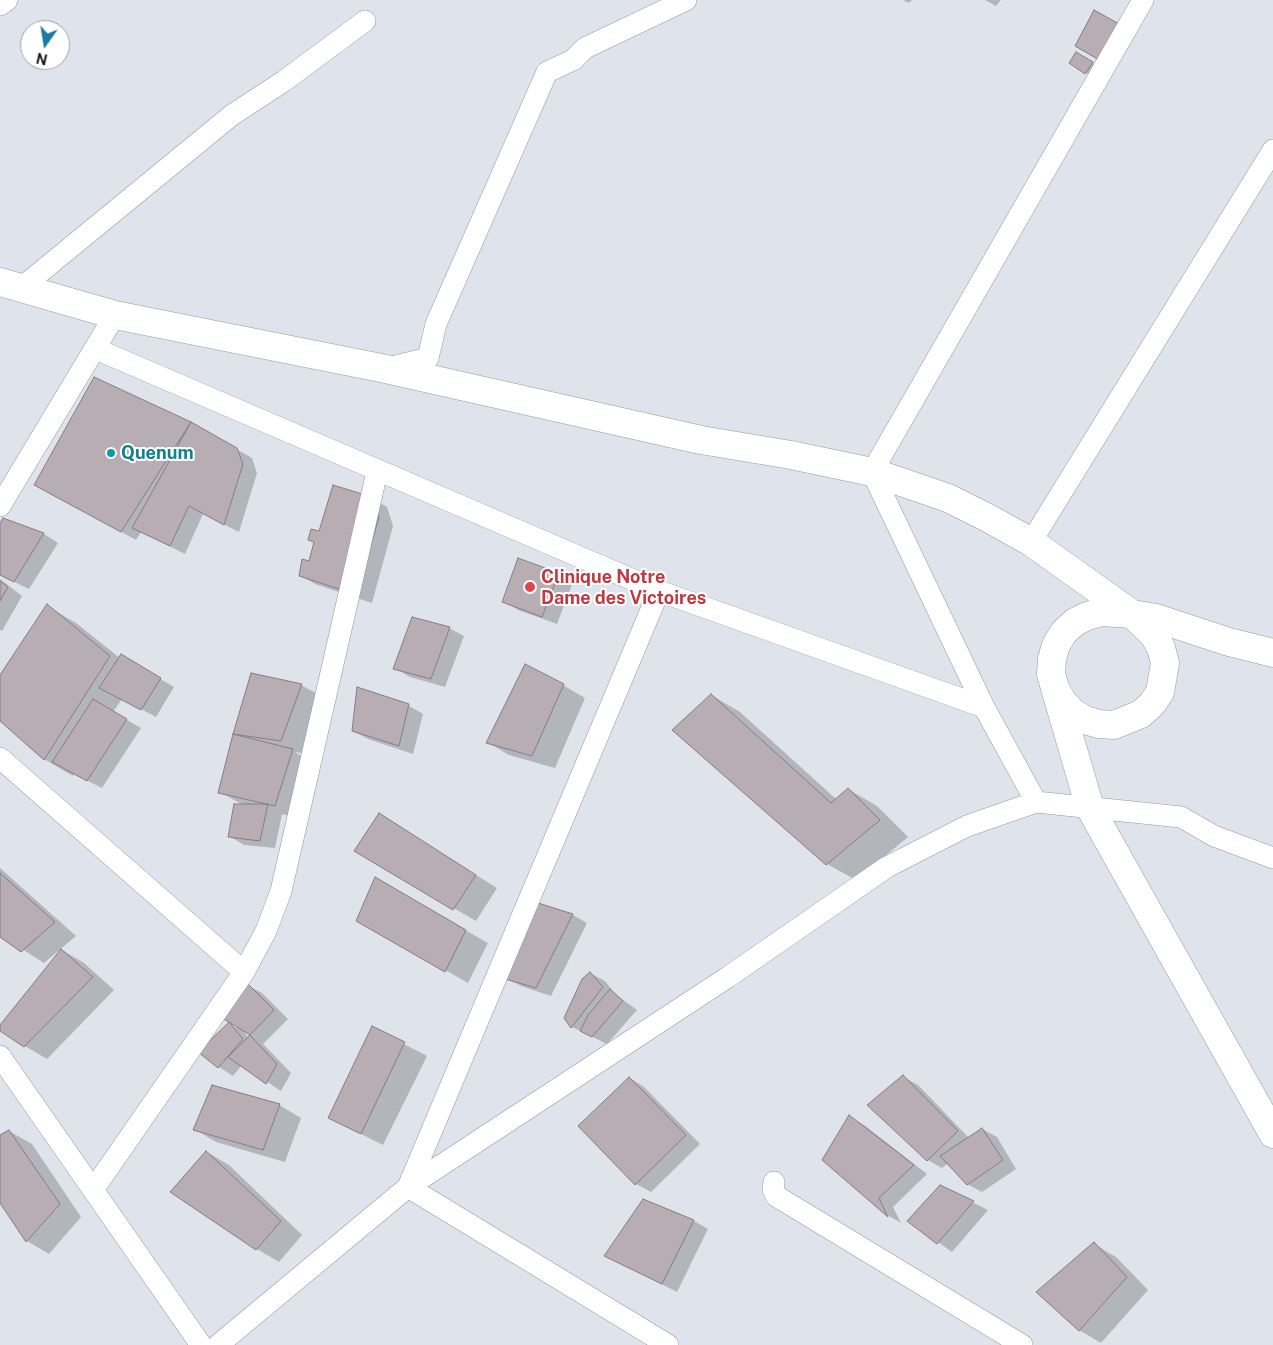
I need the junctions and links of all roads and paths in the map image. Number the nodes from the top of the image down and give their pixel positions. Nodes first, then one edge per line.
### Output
1 (7, 0) edge
2 (686, 0) edge
3 (1143, 0) edge
4 (0, 5) edge
5 (365, 21) dead end
6 (1273, 150) edge
7 (11, 285) edge
8 (115, 314) junction
9 (96, 349) junction
10 (386, 369) junction
11 (378, 472) junction
12 (872, 472) junction
13 (0, 506) edge
14 (1031, 542) junction
15 (659, 590) junction
16 (1132, 614) junction
17 (1273, 653) edge
18 (1055, 688) junction
19 (984, 707) junction
20 (0, 758) edge
21 (1036, 802) junction
22 (1090, 808) junction
23 (1273, 858) edge
24 (244, 972) junction
25 (0, 1056) edge
26 (1273, 1134) edge
27 (774, 1182) dead end
28 (408, 1187) junction
29 (93, 1190) junction
30 (201, 1345) edge
31 (218, 1345) edge
32 (668, 1345) edge
33 (1022, 1345) edge

1 - 4 street
2 - 10 street
3 - 12 street
5 - 7 street
6 - 14 street
7 - 8 main road
8 - 9 street
8 - 10 main road
9 - 11 street
9 - 13 street
10 - 12 main road
11 - 15 street
11 - 24 street
12 - 14 main road
12 - 19 street
14 - 16 main road
15 - 19 street
15 - 28 street
16 - 17 main road
16 - 18 main road
16 - 18 main road
18 - 22 main road
19 - 21 street
20 - 24 street
21 - 22 street
21 - 28 street
22 - 23 street
22 - 26 main road
24 - 29 street
25 - 29 street
27 - 33 street
28 - 31 street
28 - 32 street
29 - 30 street

